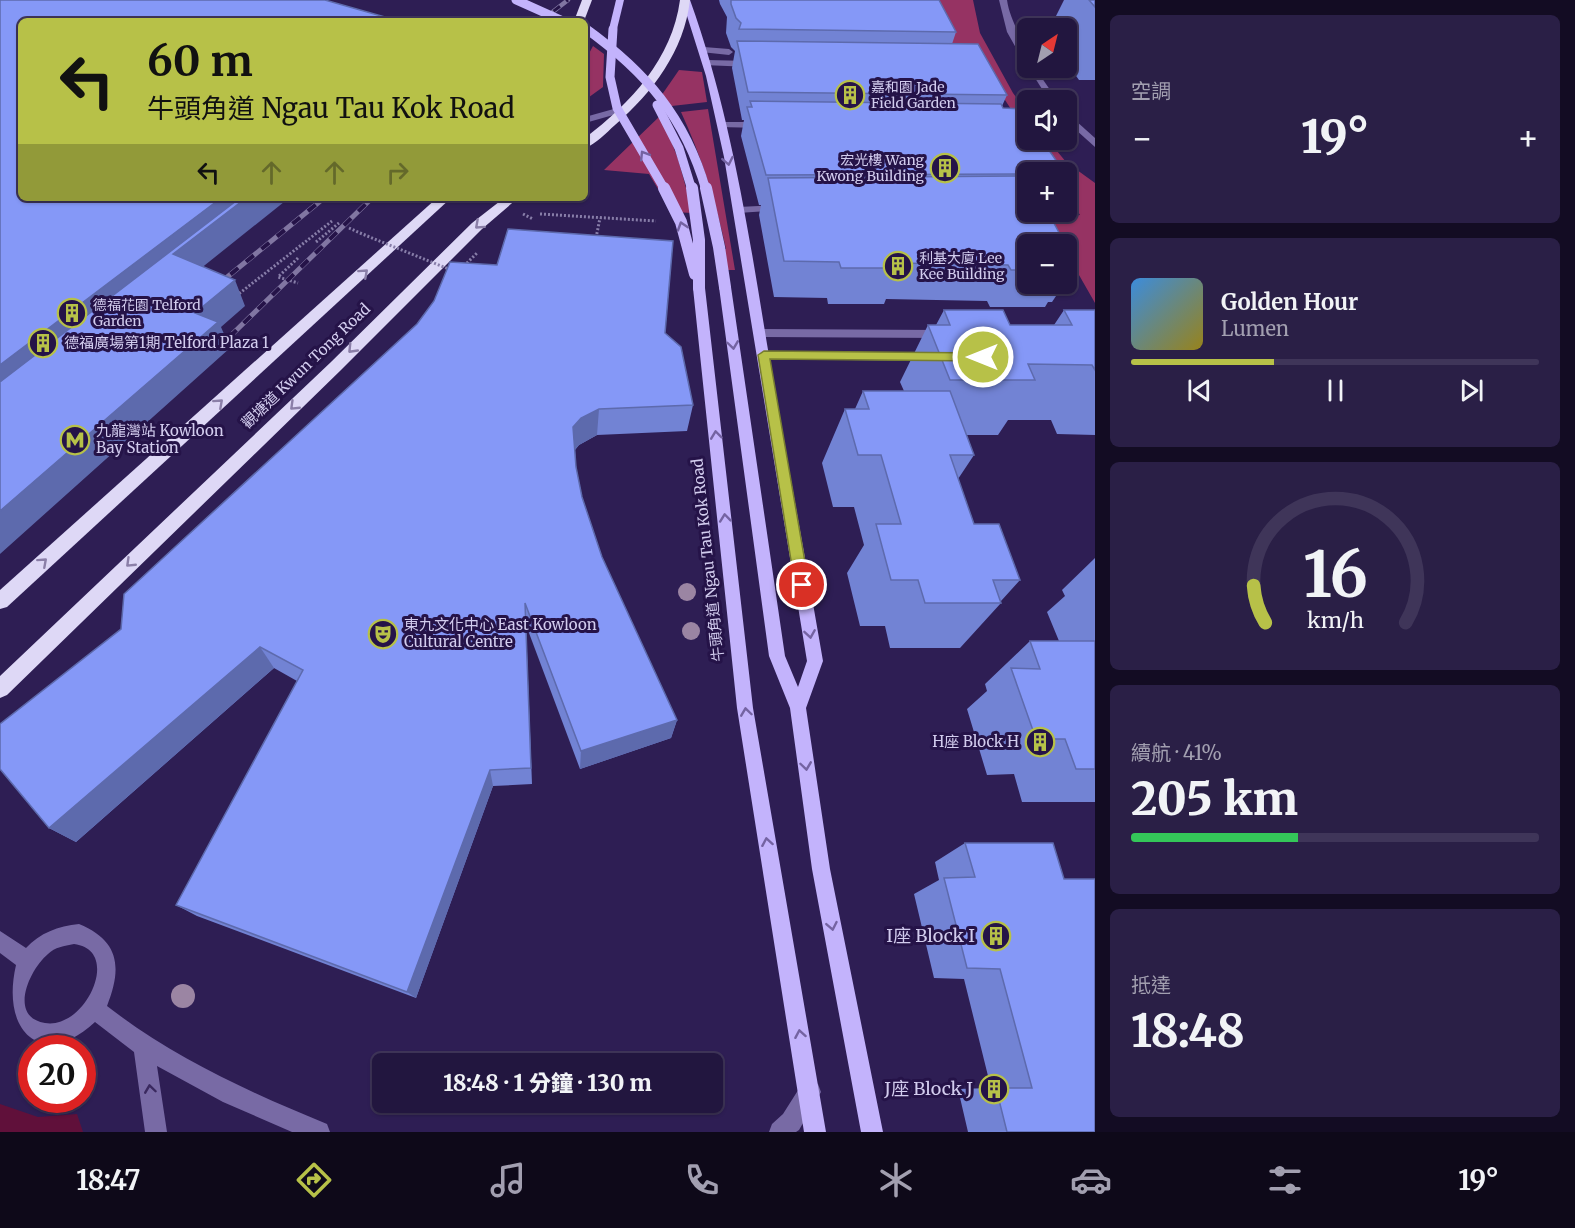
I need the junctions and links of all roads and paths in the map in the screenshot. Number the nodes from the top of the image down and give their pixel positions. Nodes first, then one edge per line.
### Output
1 (516, 0) edge
2 (530, 0) edge
3 (586, 0) edge
4 (620, 0) edge
5 (685, 0) edge
6 (1003, 0) edge
7 (556, 18) edge
8 (570, 18) edge
9 (578, 18) edge
10 (588, 29) edge
11 (588, 38) edge
12 (1017, 42) edge
13 (704, 50) junction
14 (729, 52) dead end
15 (706, 63) junction
16 (761, 64) edge
17 (628, 108) junction
18 (588, 119) edge
19 (778, 125) edge
20 (1077, 127) edge
21 (722, 130) junction
22 (764, 134) edge
23 (588, 141) edge
24 (1094, 143) edge
25 (442, 201) edge
26 (508, 201) edge
27 (794, 208) edge
28 (738, 213) junction
29 (540, 214) dead end
30 (773, 216) edge
31 (600, 218) junction
32 (332, 221) dead end
33 (659, 221) dead end
34 (339, 223) dead end
35 (349, 228) dead end
36 (316, 242) dead end
37 (595, 243) edge
38 (477, 253) dead end
39 (298, 258) dead end
40 (298, 284) dead end
41 (699, 288) junction
42 (230, 299) edge
43 (759, 333) junction
44 (957, 334) edge
45 (764, 355) junction
46 (943, 357) edge
47 (0, 601) edge
48 (0, 689) edge
49 (798, 708) junction
50 (0, 940) edge
51 (27, 961) junction
52 (94, 1009) junction
53 (144, 1047) junction
54 (810, 1092) junction
55 (156, 1132) edge
56 (319, 1132) edge
57 (780, 1132) edge
58 (815, 1132) edge
59 (872, 1132) edge

1 - 7 main road, bridge
2 - 8 main road
3 - 9 highway
41 -> 4 main road, 牛頭角道 Ngau Tau Kok Road, bridge
5 - 13 main road
5 - 17 highway
6 - 12 street
10 -> 49 main road, bridge
11 - 41 main road, bridge
13 - 14 street
13 - 15 main road
15 - 16 street
15 - 21 main road
17 - 18 street
17 - 23 highway
19 - 21 street
20 - 24 street
21 - 22 street
21 -> 28 main road
47 -> 25 highway, 觀塘道 Kwun Tong Road
26 -> 48 highway, 觀塘道 Kwun Tong Road
27 - 28 street
28 - 30 street
28 - 43 main road
29 - 31 path
31 - 33 path
31 - 37 path
32 - 42 path
34 - 36 path
35 - 38 path, bridge
39 - 40 path
54 -> 41 main road, 牛頭角道 Ngau Tau Kok Road
43 - 44 street
43 - 45 main road
45 - 46 street
45 -> 49 main road
49 -> 59 main road
50 - 51 street
51 - 52 street
51 - 52 street
52 - 53 street
55 -> 53 street
53 - 56 street
54 - 57 street
54 - 58 main road, 牛頭角道 Ngau Tau Kok Road

